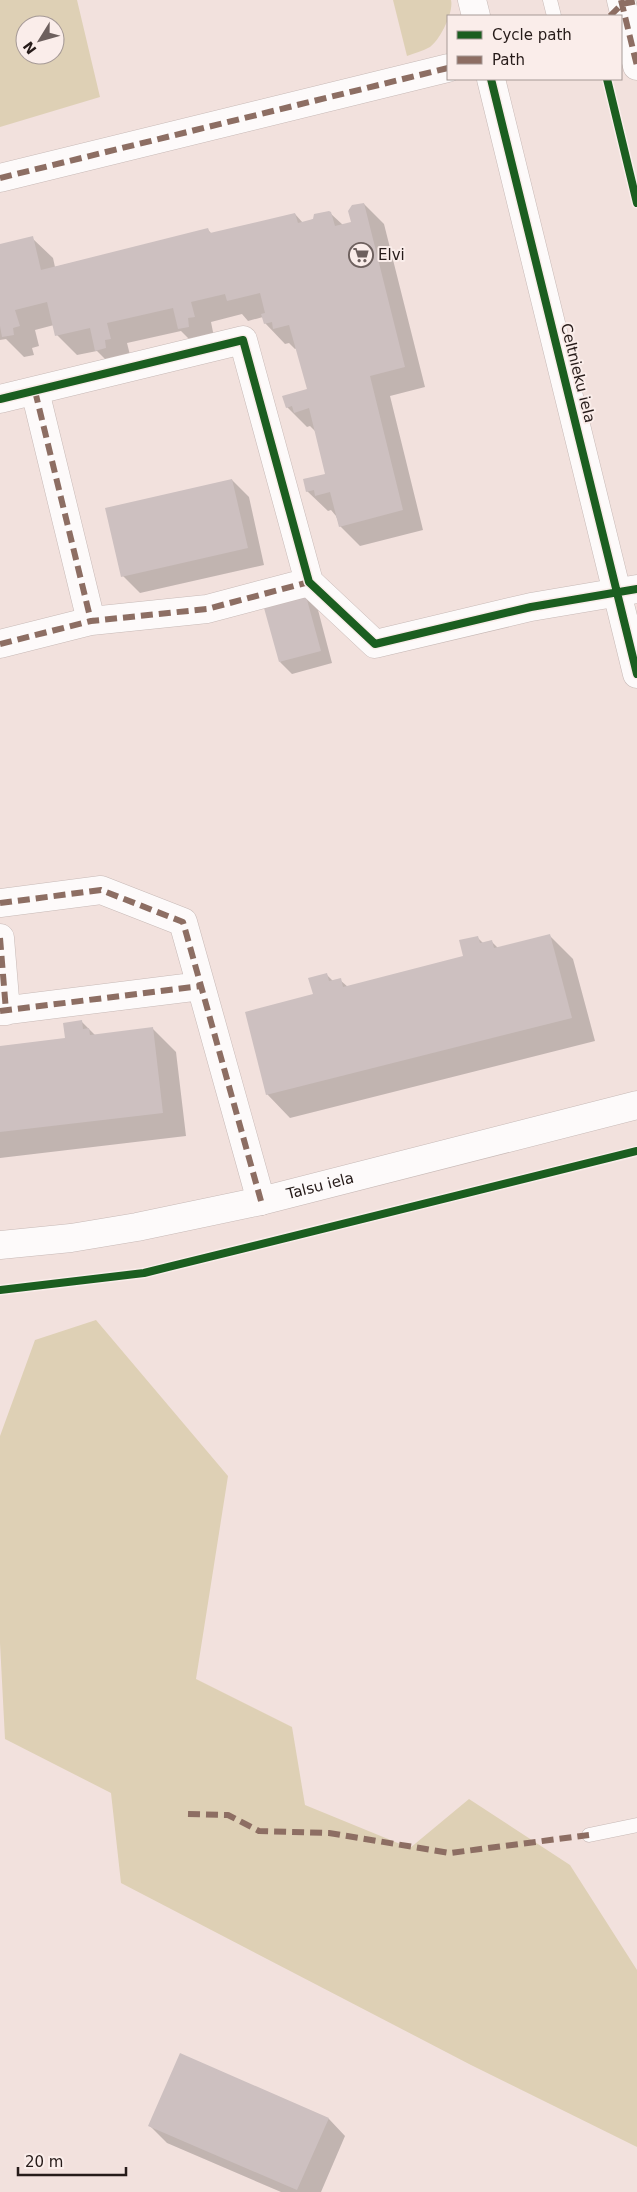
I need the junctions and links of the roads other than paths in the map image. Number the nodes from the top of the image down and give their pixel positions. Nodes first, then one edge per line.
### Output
1 (472, 0) edge
2 (550, 0) edge
3 (622, 5) edge
4 (476, 15) edge
5 (554, 15) edge
6 (637, 66) edge
7 (447, 68) edge
8 (491, 80) edge
9 (0, 178) edge
10 (35, 391) junction
11 (0, 399) edge
12 (309, 582) junction
13 (627, 591) edge
14 (92, 621) junction
15 (0, 644) edge
16 (637, 674) edge
17 (0, 903) edge
18 (0, 938) edge
19 (201, 986) junction
20 (3, 1011) edge
21 (637, 1105) edge
22 (261, 1201) junction
23 (0, 1245) edge
24 (637, 1825) edge
25 (590, 1834) dead end

1 - 4 street
2 - 5 lane
3 - 6 street
7 - 9 street
8 - 13 street, Celtnieku iela
10 - 11 street
10 - 12 street
10 - 14 street
12 - 13 street
12 - 14 street
13 - 16 street, Celtnieku iela
14 - 15 street
17 - 19 street
18 - 20 street
19 - 20 street
19 - 22 street
21 - 22 street, Talsu iela
22 - 23 street, Talsu iela
24 - 25 lane

